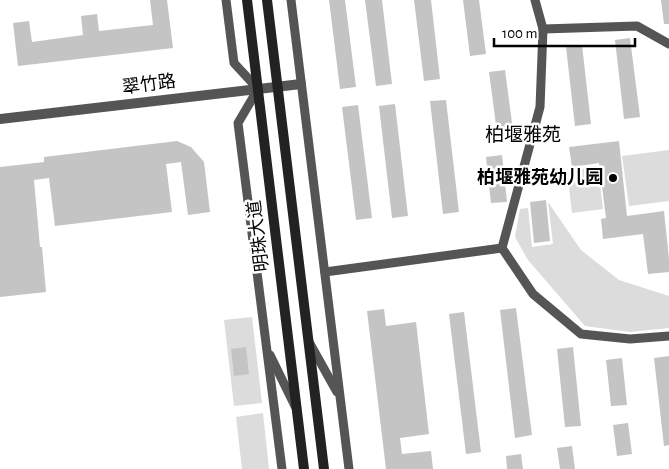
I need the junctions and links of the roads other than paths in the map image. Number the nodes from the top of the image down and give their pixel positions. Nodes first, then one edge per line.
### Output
1 (226, 0) edge
2 (247, 0) edge
3 (267, 0) edge
4 (291, 0) edge
5 (535, 0) edge
6 (543, 29) junction
7 (669, 44) edge
8 (301, 84) junction
9 (278, 87) junction
10 (258, 89) junction
11 (0, 118) edge
12 (291, 196) junction
13 (271, 198) junction
14 (502, 248) junction
15 (325, 272) junction
16 (669, 336) edge
17 (308, 341) junction
18 (266, 348) junction
19 (340, 396) junction
20 (297, 410) junction
21 (282, 469) edge
22 (304, 469) edge
23 (324, 469) edge
24 (349, 469) edge

1 - 10 street
2 - 10 main road, 明珠大道
3 - 9 main road, 明珠大道
4 - 8 street
5 - 6 street
6 - 7 street
6 - 14 street
8 - 9 street, 翠竹路
8 - 15 street
9 - 10 street, 翠竹路
9 - 12 main road, 明珠大道
10 - 11 street, 翠竹路
10 - 13 main road, 明珠大道
10 - 18 street
12 - 13 main road
12 - 17 main road, 明珠大道
13 - 20 main road, 明珠大道
14 - 15 street
14 - 16 street
15 - 19 street
17 - 19 street
17 - 23 main road, 明珠大道
18 - 20 street
18 - 21 street
19 - 24 street
20 - 22 main road, 明珠大道

